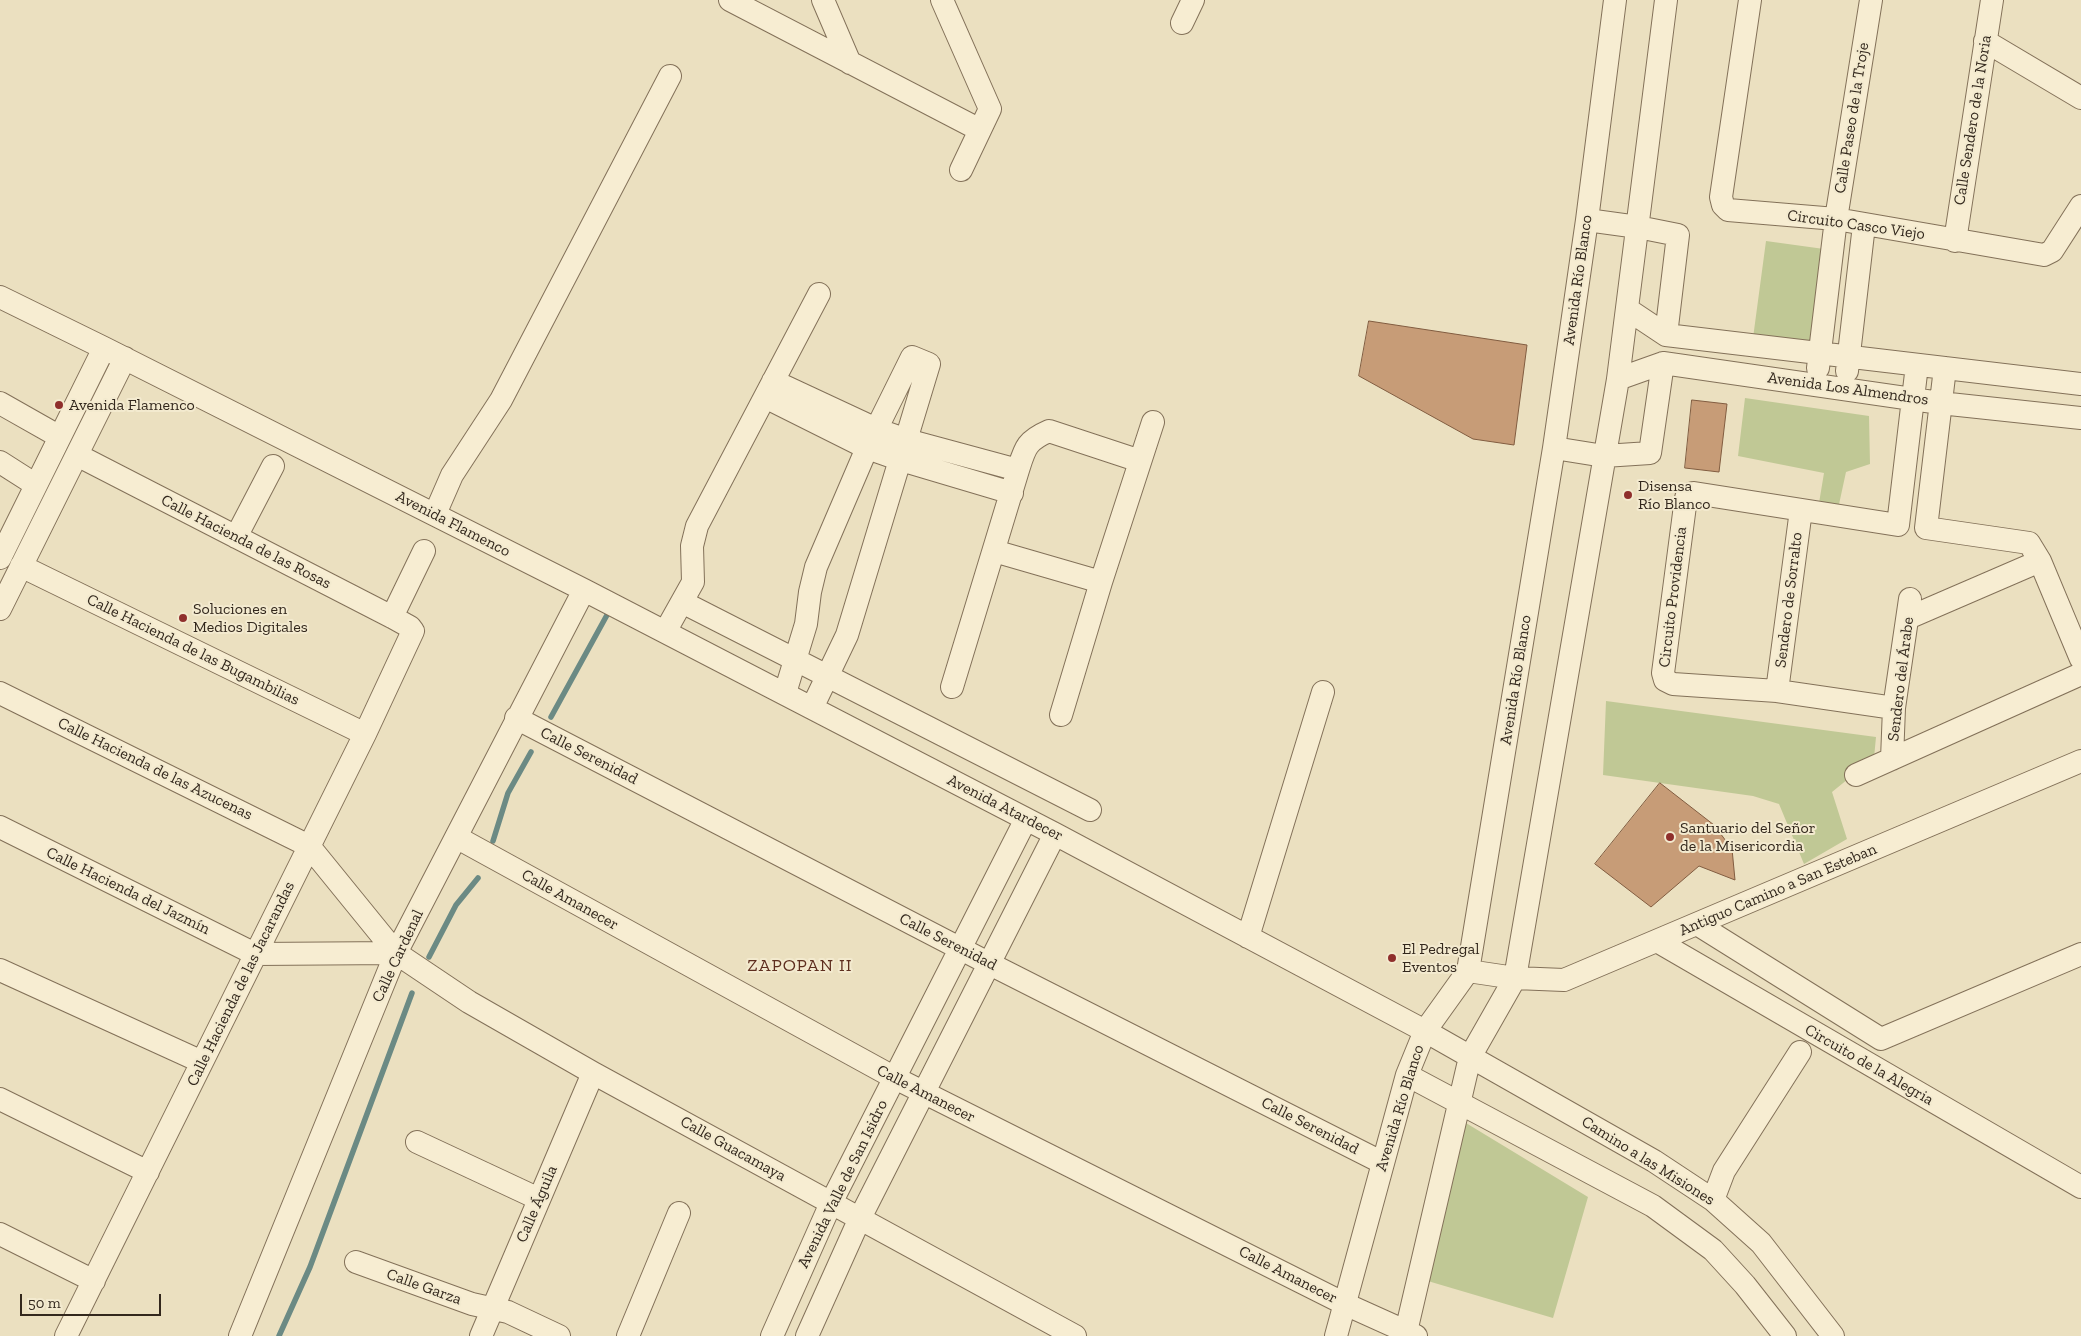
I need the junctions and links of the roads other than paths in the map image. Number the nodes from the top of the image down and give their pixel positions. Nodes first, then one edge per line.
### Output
1 (730, 0) edge
2 (823, 0) edge
3 (942, 0) edge
4 (1193, 0) edge
5 (1615, 0) edge
6 (1666, 0) edge
7 (1750, 0) edge
8 (1870, 0) edge
9 (1992, 0) edge
10 (1182, 23) dead end
11 (1985, 41) junction
12 (850, 63) junction
13 (670, 76) dead end
14 (2081, 98) edge
15 (980, 130) junction
16 (961, 170) dead end
17 (2081, 206) edge
18 (1836, 219) junction
19 (1587, 220) junction
20 (1864, 225) junction
21 (1638, 227) junction
22 (1955, 241) junction
23 (819, 294) dead end
24 (0, 297) edge
25 (1627, 309) junction
26 (1666, 335) junction
27 (104, 348) junction
28 (1820, 354) junction
29 (1849, 356) junction
30 (125, 358) junction
31 (1663, 363) junction
32 (1917, 365) junction
33 (1945, 368) junction
34 (1618, 379) junction
35 (2072, 383) edge
36 (1817, 385) junction
37 (769, 389) junction
38 (1845, 389) junction
39 (1913, 398) junction
40 (1940, 403) junction
41 (0, 404) edge
42 (2058, 416) junction
43 (2081, 418) edge
44 (1152, 422) dead end
45 (60, 437) junction
46 (871, 439) junction
47 (1554, 448) junction
48 (904, 450) junction
49 (76, 455) junction
50 (1604, 456) junction
51 (0, 462) edge
52 (1140, 462) junction
53 (273, 466) dead end
54 (1018, 470) junction
55 (36, 485) junction
56 (1012, 493) junction
57 (1801, 510) junction
58 (434, 514) junction
59 (236, 537) junction
60 (994, 550) junction
61 (424, 552) dead end
62 (0, 558) edge
63 (2040, 561) junction
64 (21, 566) junction
65 (1100, 582) junction
66 (584, 590) junction
67 (3, 597) edge
68 (682, 602) junction
69 (392, 617) junction
70 (413, 631) joint
71 (665, 632) junction
72 (2081, 659) edge
73 (795, 661) junction
74 (2081, 674) edge
75 (828, 676) junction
76 (952, 687) dead end
77 (1777, 691) junction
78 (1323, 692) dead end
79 (0, 693) edge
80 (785, 693) junction
81 (812, 708) junction
82 (1894, 708) junction
83 (1061, 715) dead end
84 (516, 718) junction
85 (364, 734) junction
86 (1892, 759) junction
87 (2081, 761) edge
88 (1856, 775) dead end
89 (1090, 810) dead end
90 (1026, 819) junction
91 (0, 827) edge
92 (1055, 834) junction
93 (456, 837) junction
94 (309, 846) junction
95 (1697, 924) junction
96 (1248, 937) junction
97 (1657, 941) junction
98 (961, 949) junction
99 (396, 953) junction
100 (256, 954) junction
101 (2081, 954) edge
102 (990, 964) junction
103 (0, 970) edge
104 (1468, 971) junction
105 (1515, 978) junction
106 (1425, 1031) junction
107 (1881, 1039) junction
108 (1800, 1052) dead end
109 (1470, 1057) junction
110 (202, 1062) junction
111 (1866, 1064) junction
112 (593, 1073) junction
113 (1407, 1075) junction
114 (895, 1078) junction
115 (924, 1093) junction
116 (0, 1099) edge
117 (1458, 1103) junction
118 (417, 1142) dead end
119 (1383, 1163) junction
120 (148, 1172) junction
121 (2081, 1187) edge
122 (539, 1198) junction
123 (1713, 1200) junction
124 (831, 1203) junction
125 (679, 1213) dead end
126 (860, 1218) junction
127 (0, 1234) edge
128 (356, 1262) dead end
129 (94, 1280) junction
130 (1345, 1304) junction
131 (493, 1309) junction
132 (1409, 1335) edge
133 (66, 1336) edge
134 (240, 1336) edge
135 (481, 1336) edge
136 (559, 1336) edge
137 (628, 1336) edge
138 (772, 1336) edge
139 (807, 1336) edge
140 (1075, 1336) edge
141 (1336, 1336) edge
142 (1785, 1336) edge
143 (1833, 1336) edge

1 - 12 street
2 - 12 street
3 - 15 street
4 - 10 street
5 - 19 street, Avenida Río Blanco
6 - 21 street
7 - 18 street, Circuito Casco Viejo
8 - 18 street, Calle Paseo de la Troje
9 - 11 street, Calle Sendero de la Noria
11 - 14 street
11 - 22 street, Calle Sendero de la Noria
12 - 15 street
13 - 58 street
15 - 16 street
17 - 22 street, Circuito Casco Viejo
18 - 20 street, Circuito Casco Viejo
18 - 28 street, Calle Paseo de la Troje
19 - 21 street
19 - 47 street, Avenida Río Blanco
20 - 22 street, Circuito Casco Viejo
20 - 29 street
21 - 25 street
21 - 26 street
23 - 37 street
24 - 27 street, Avenida Flamenco
25 - 26 street, Avenida Los Almendros
25 - 34 street
26 - 28 street, Avenida Los Almendros
27 - 30 street, Avenida Flamenco
27 - 45 street
28 - 29 street, Avenida Los Almendros
28 - 36 street, Calle Paseo de la Troje
29 - 32 street, Avenida Los Almendros
29 - 38 street
30 - 49 street
30 - 58 street, Avenida Flamenco
31 - 34 street, Avenida Los Almendros
31 - 36 street, Avenida Los Almendros
31 - 50 street
32 - 33 street, Avenida Los Almendros
32 - 39 street
33 - 35 street, Avenida Los Almendros
33 - 40 street
34 - 50 street
35 - 42 street
36 - 38 street, Avenida Los Almendros
37 - 46 street
37 - 68 street
38 - 39 street, Avenida Los Almendros
39 - 40 street, Avenida Los Almendros
39 - 57 street, Circuito Providencia
40 - 42 street, Avenida Los Almendros
40 - 63 street
41 - 45 street
42 - 43 street, Avenida Los Almendros
44 - 52 street
45 - 55 street
46 - 48 street
46 - 48 street
46 - 73 street
47 - 50 street
47 - 104 street, Avenida Río Blanco
48 - 54 street
48 - 56 street
48 - 75 street
49 - 59 street, Calle Hacienda de las Rosas
49 - 64 street
50 - 105 street
51 - 55 street
52 - 54 street
52 - 65 street
53 - 59 street
54 - 56 street
55 - 62 street
56 - 60 street
57 - 77 street, Sendero de Sorralto
57 - 77 street, Circuito Providencia
58 - 66 street, Avenida Flamenco
59 - 69 street, Calle Hacienda de las Rosas
60 - 65 street
60 - 76 street
61 - 69 street
63 - 72 street
63 - 82 street, Sendero del Árabe
64 - 67 street
64 - 85 street, Calle Hacienda de las Bugambilias
65 - 83 street
66 - 71 street, Avenida Atardecer
66 - 84 street, Calle Cardenal
68 - 71 street
68 - 73 street
69 - 70 street, Calle Hacienda de las Rosas
70 - 85 street, Calle Hacienda de las Jacarandas
71 - 80 street, Avenida Atardecer
73 - 75 street
73 - 80 street
74 - 86 street
75 - 81 street
75 - 89 street
77 - 82 street, Circuito Providencia
78 - 96 street
79 - 94 street, Calle Hacienda de las Azucenas
80 - 81 street, Avenida Atardecer
81 - 90 street, Avenida Atardecer
82 - 86 street, Sendero del Árabe
84 - 93 street, Calle Cardenal
84 - 98 street, Calle Serenidad
85 - 94 street, Calle Hacienda de las Jacarandas
86 - 88 street
87 - 95 street, Antiguo Camino a San Esteban
90 - 92 street, Avenida Atardecer
90 - 98 street, Avenida Valle de San Isidro
91 - 100 street, Calle Hacienda del Jazmín
92 - 96 street, Avenida Atardecer
92 - 102 street, Avenida Valle de San Isidro
93 - 99 street, Calle Cardenal
93 - 114 street, Calle Amanecer
94 - 99 street, Calle Guacamaya
94 - 100 street, Calle Hacienda de las Jacarandas
95 - 97 street, Antiguo Camino a San Esteban
95 - 107 street, Circuito de la Alegria
96 - 106 street, Avenida Atardecer
97 - 105 street, Antiguo Camino a San Esteban
97 - 111 street, Circuito de la Alegria
98 - 102 street, Calle Serenidad
98 - 114 street, Avenida Valle de San Isidro
99 - 100 street
99 - 112 street, Calle Guacamaya
99 - 134 street, Calle Cardenal
100 - 110 street, Calle Hacienda de las Jacarandas
101 - 107 street, Circuito de la Alegria
102 - 115 street, Avenida Valle de San Isidro
102 - 119 street, Calle Serenidad
103 - 110 street
104 - 105 street, Antiguo Camino a San Esteban
104 - 106 street, Avenida Río Blanco
105 - 109 street
106 - 109 street, Camino a las Misiones
106 - 113 street, Avenida Río Blanco
107 - 111 street
108 - 123 street
109 - 117 street
109 - 123 street, Camino a las Misiones
110 - 120 street, Calle Hacienda de las Jacarandas
111 - 121 street, Circuito de la Alegria
112 - 122 street, Calle Águila
112 - 124 street, Calle Guacamaya
113 - 117 street
113 - 119 street, Avenida Río Blanco
114 - 115 street, Calle Amanecer
114 - 124 street, Avenida Valle de San Isidro
115 - 126 street, Avenida Valle de San Isidro
115 - 130 street, Calle Amanecer
116 - 120 street
117 - 132 street
117 - 142 street
118 - 122 street
119 - 130 street, Avenida Río Blanco
120 - 129 street, Calle Hacienda de las Jacarandas
122 - 131 street, Calle Águila
123 - 143 street, Camino a las Misiones
124 - 126 street, Calle Guacamaya
124 - 138 street, Avenida Valle de San Isidro
125 - 137 street
126 - 139 street, Avenida Valle de San Isidro
126 - 140 street, Calle Guacamaya
127 - 129 street
128 - 131 street, Calle Garza
129 - 133 street, Calle Hacienda de las Jacarandas
130 - 132 street, Calle Amanecer
130 - 141 street, Avenida Río Blanco
131 - 135 street, Calle Águila
131 - 136 street, Calle Garza

